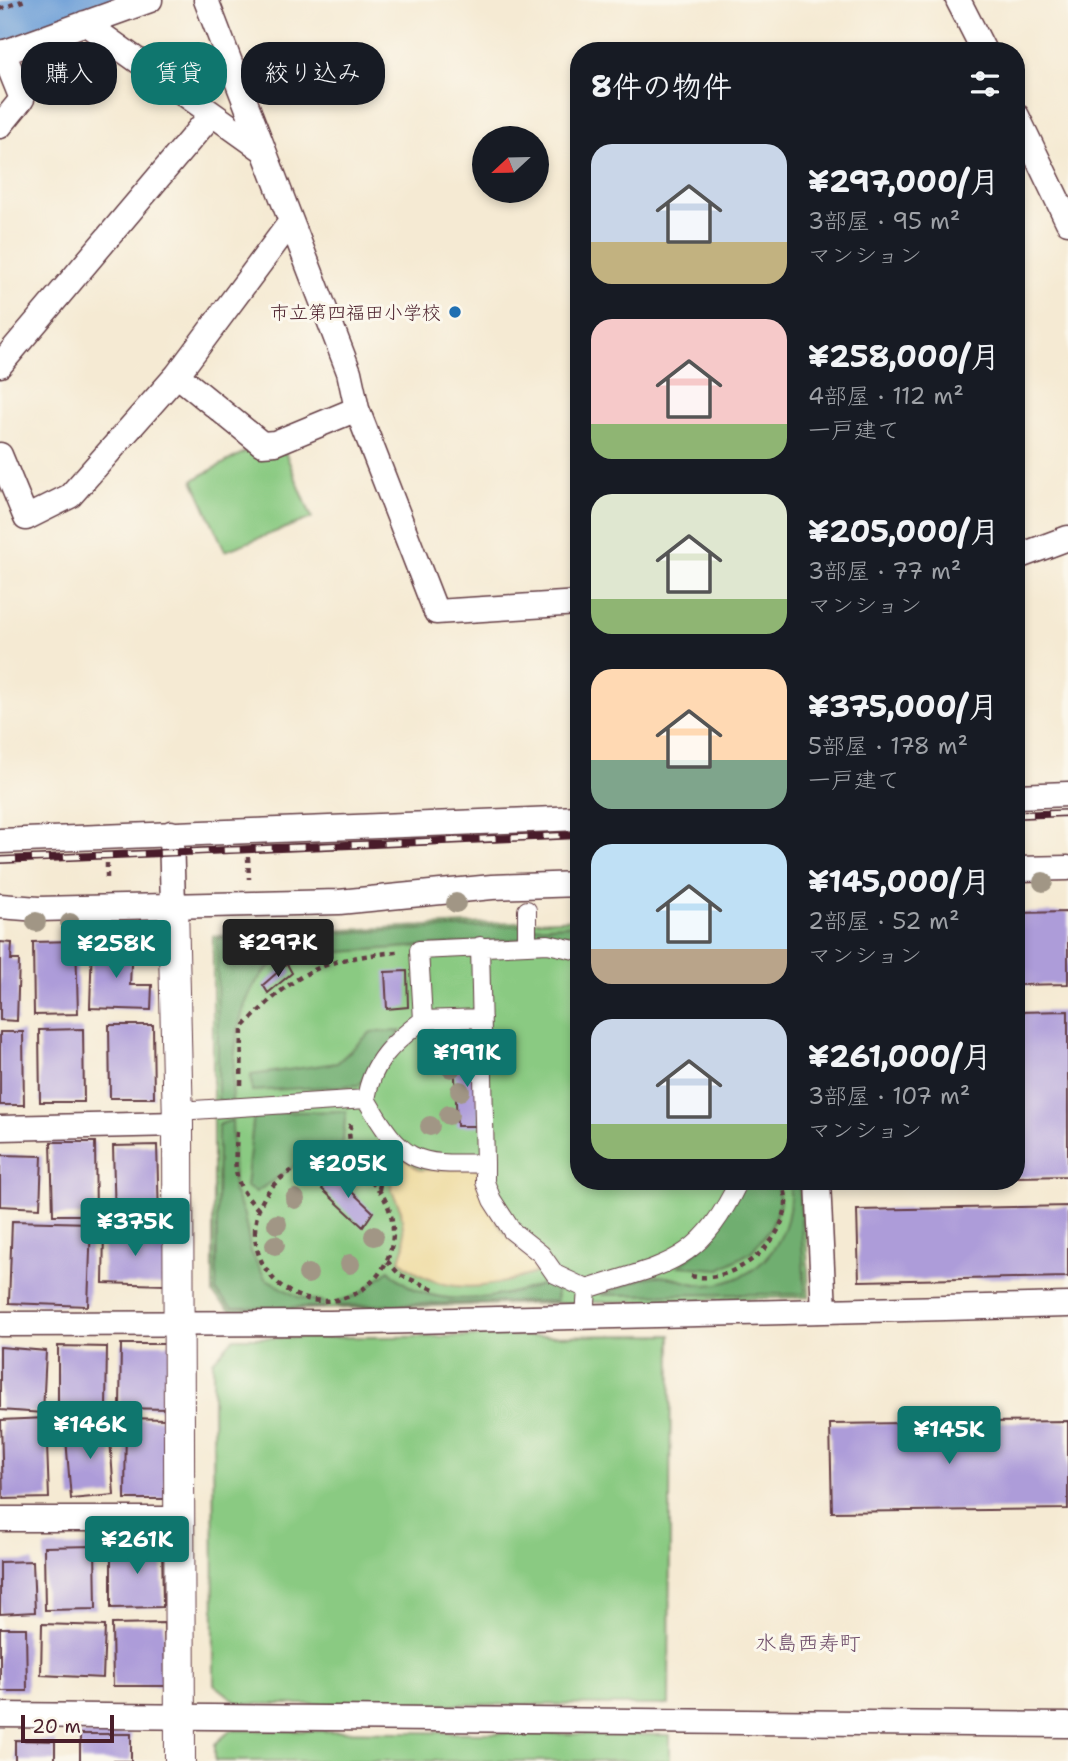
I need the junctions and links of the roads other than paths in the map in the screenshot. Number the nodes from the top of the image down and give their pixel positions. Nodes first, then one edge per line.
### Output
1 (150, 0) edge
2 (206, 0) edge
3 (958, 0) edge
4 (85, 23) junction
5 (979, 42) edge
6 (2, 53) edge
7 (212, 114) junction
8 (0, 126) edge
9 (1025, 127) edge
10 (264, 150) junction
11 (1057, 169) edge
12 (1068, 222) edge
13 (290, 223) junction
14 (0, 365) edge
15 (177, 374) junction
16 (357, 409) junction
17 (0, 455) edge
18 (1068, 538) edge
19 (1025, 554) edge
20 (570, 604) edge
21 (1068, 794) edge
22 (1025, 796) edge
23 (570, 818) edge
24 (171, 834) junction
25 (0, 841) edge
26 (1068, 868) edge
27 (1025, 869) edge
28 (570, 884) edge
29 (173, 905) junction
30 (0, 906) edge
31 (527, 910) dead end
32 (527, 945) junction
33 (480, 946) junction
34 (570, 949) edge
35 (482, 1018) junction
36 (422, 1020) junction
37 (366, 1099) junction
38 (178, 1117) junction
39 (0, 1128) edge
40 (485, 1163) junction
41 (735, 1190) edge
42 (818, 1190) edge
43 (587, 1290) junction
44 (1068, 1305) edge
45 (824, 1311) junction
46 (585, 1317) junction
47 (179, 1322) junction
48 (0, 1324) edge
49 (0, 1519) edge
50 (180, 1519) junction
51 (0, 1716) edge
52 (180, 1716) junction
53 (1068, 1725) edge
54 (180, 1761) edge

1 - 4 street
2 - 10 street
3 - 5 street
4 - 6 street
4 - 7 street
6 - 8 street
7 - 10 street
7 - 14 street
9 - 11 street
10 - 13 street
11 - 12 street
13 - 15 street
13 - 16 street
15 - 16 street
15 - 17 street
16 - 20 street
18 - 19 street
21 - 22 street
23 - 24 street
24 - 25 street
24 - 29 street
26 - 27 street
28 - 29 street
29 - 30 street
29 - 38 street
31 - 32 street
32 - 33 street
32 - 34 street
33 - 35 street
33 - 36 street
35 - 36 street
35 - 40 street
36 - 37 street
37 - 38 street
37 - 40 street
38 - 39 street
38 - 47 street
40 - 43 street
41 - 43 street
42 - 45 street
43 - 46 street
44 - 45 street
45 - 46 street
46 - 47 street
47 - 48 street
47 - 50 street
49 - 50 street
50 - 52 street
51 - 52 street
52 - 53 street
52 - 54 street

